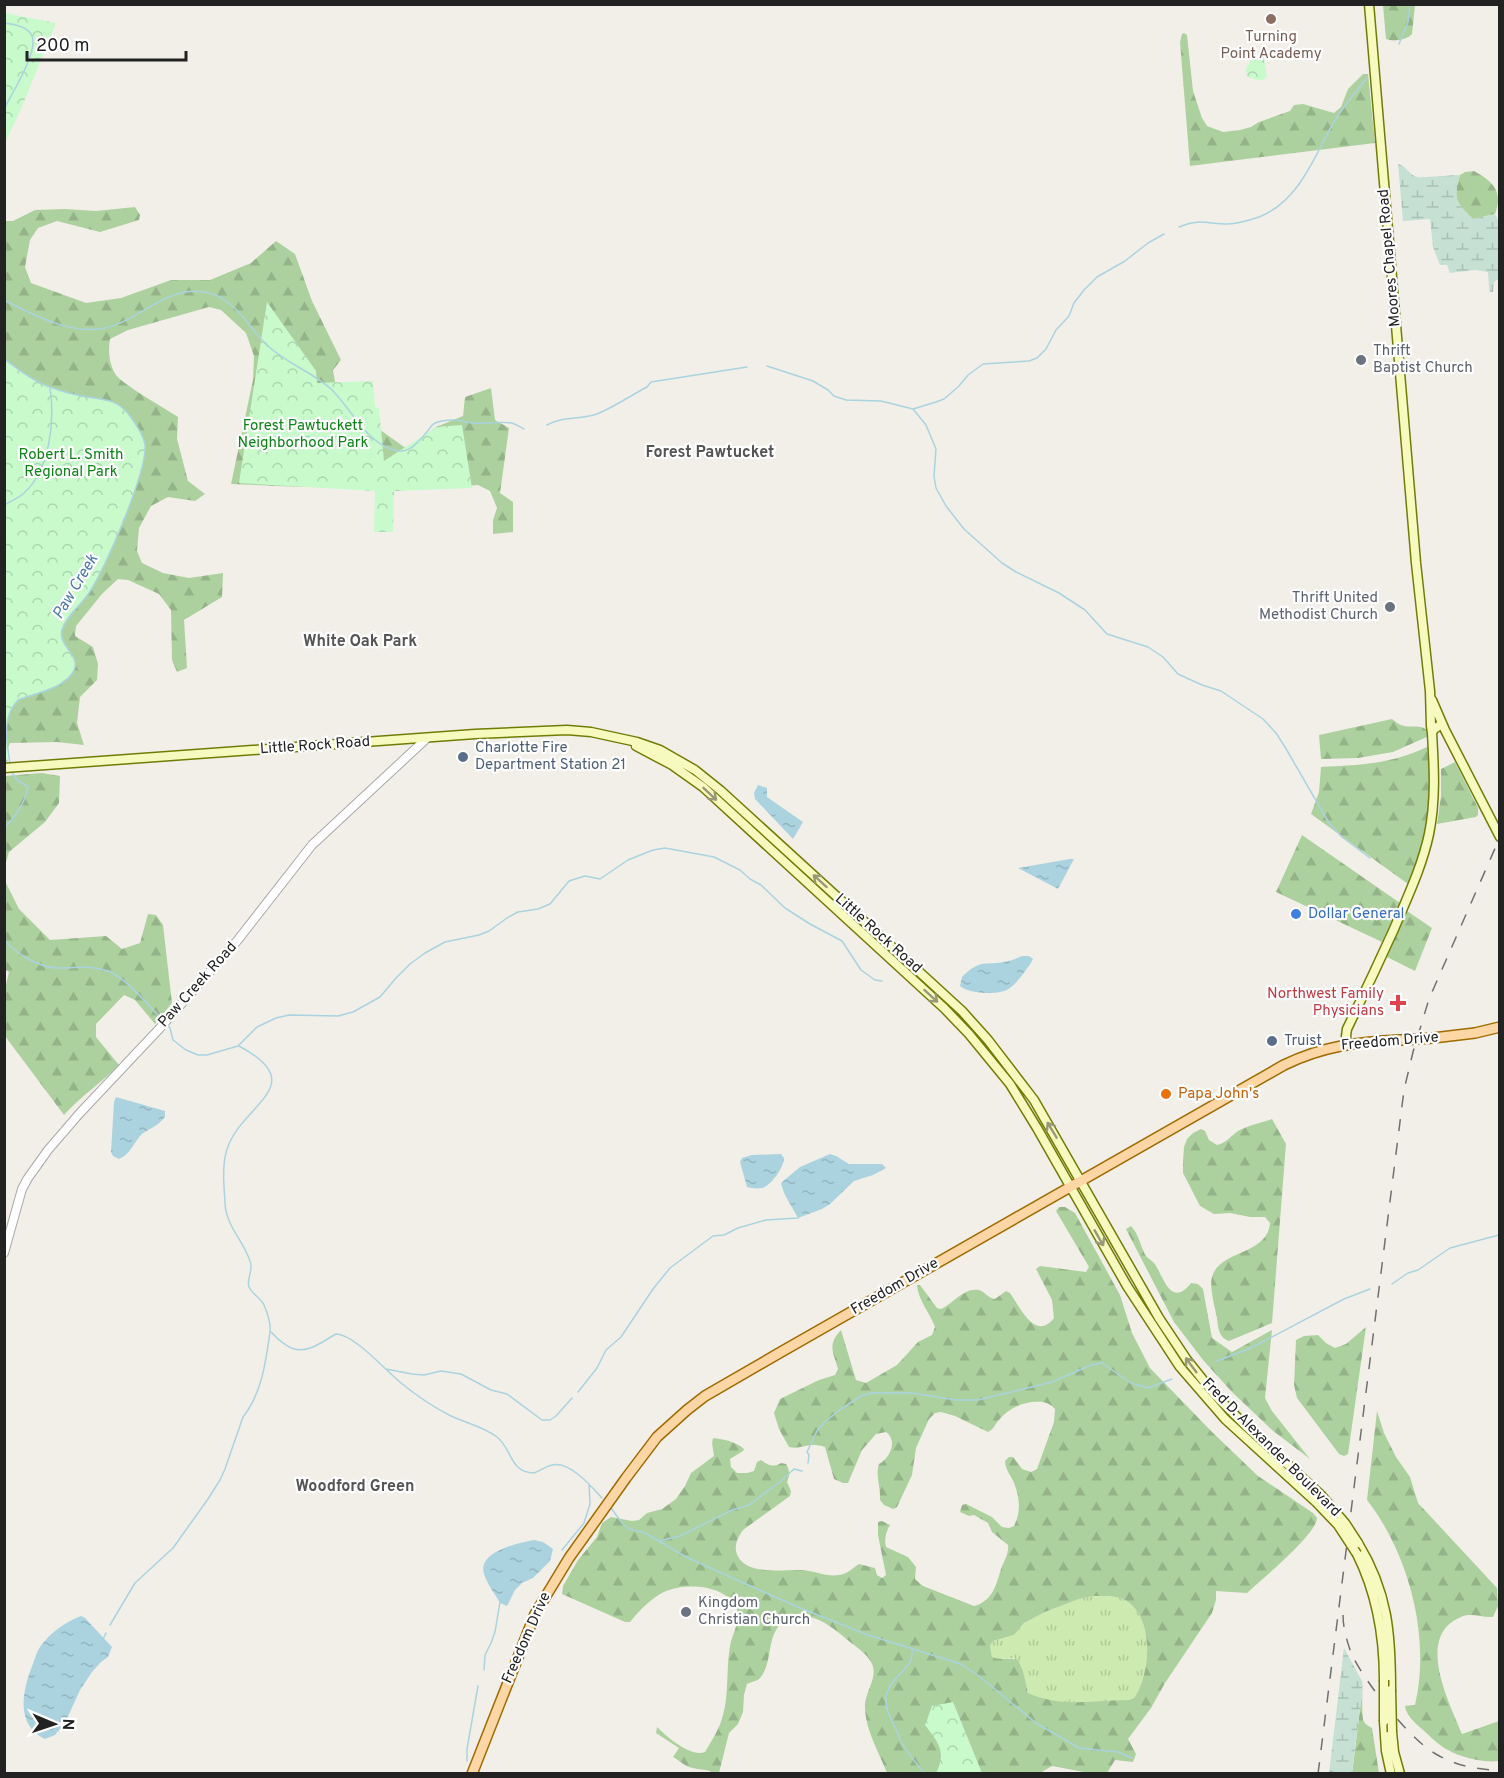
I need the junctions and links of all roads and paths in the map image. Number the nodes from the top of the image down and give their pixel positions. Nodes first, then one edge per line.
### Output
1 (1369, 4) edge
2 (1430, 691) junction
3 (1442, 724) junction
4 (1432, 733) junction
5 (426, 739) junction
6 (625, 740) junction
7 (4, 768) edge
8 (1500, 837) edge
9 (1500, 1027) edge
10 (1347, 1044) junction
11 (1080, 1181) junction
12 (1070, 1187) junction
13 (4, 1253) edge
14 (1318, 1498) junction
15 (471, 1773) edge
16 (1391, 1773) edge
17 (1400, 1773) edge

1 - 2 main road, Moores Chapel Road
2 - 3 main road
2 - 4 main road
3 - 4 main road
3 - 8 main road
4 - 10 main road
5 - 6 main road, Little Rock Road
5 - 7 main road, Little Rock Road
5 - 13 street, Paw Creek Road
11 -> 6 main road, Little Rock Road
6 -> 12 main road, Little Rock Road
9 - 10 main road, Freedom Drive, bridge
10 - 11 main road, Freedom Drive
11 - 12 main road, Freedom Drive
14 -> 11 main road, Fred D. Alexander Boulevard
12 -> 14 main road, Fred D. Alexander Boulevard
12 - 15 main road, Freedom Drive
14 - 16 main road, Fred D. Alexander Boulevard, bridge
14 - 17 main road, Fred D. Alexander Boulevard, bridge

